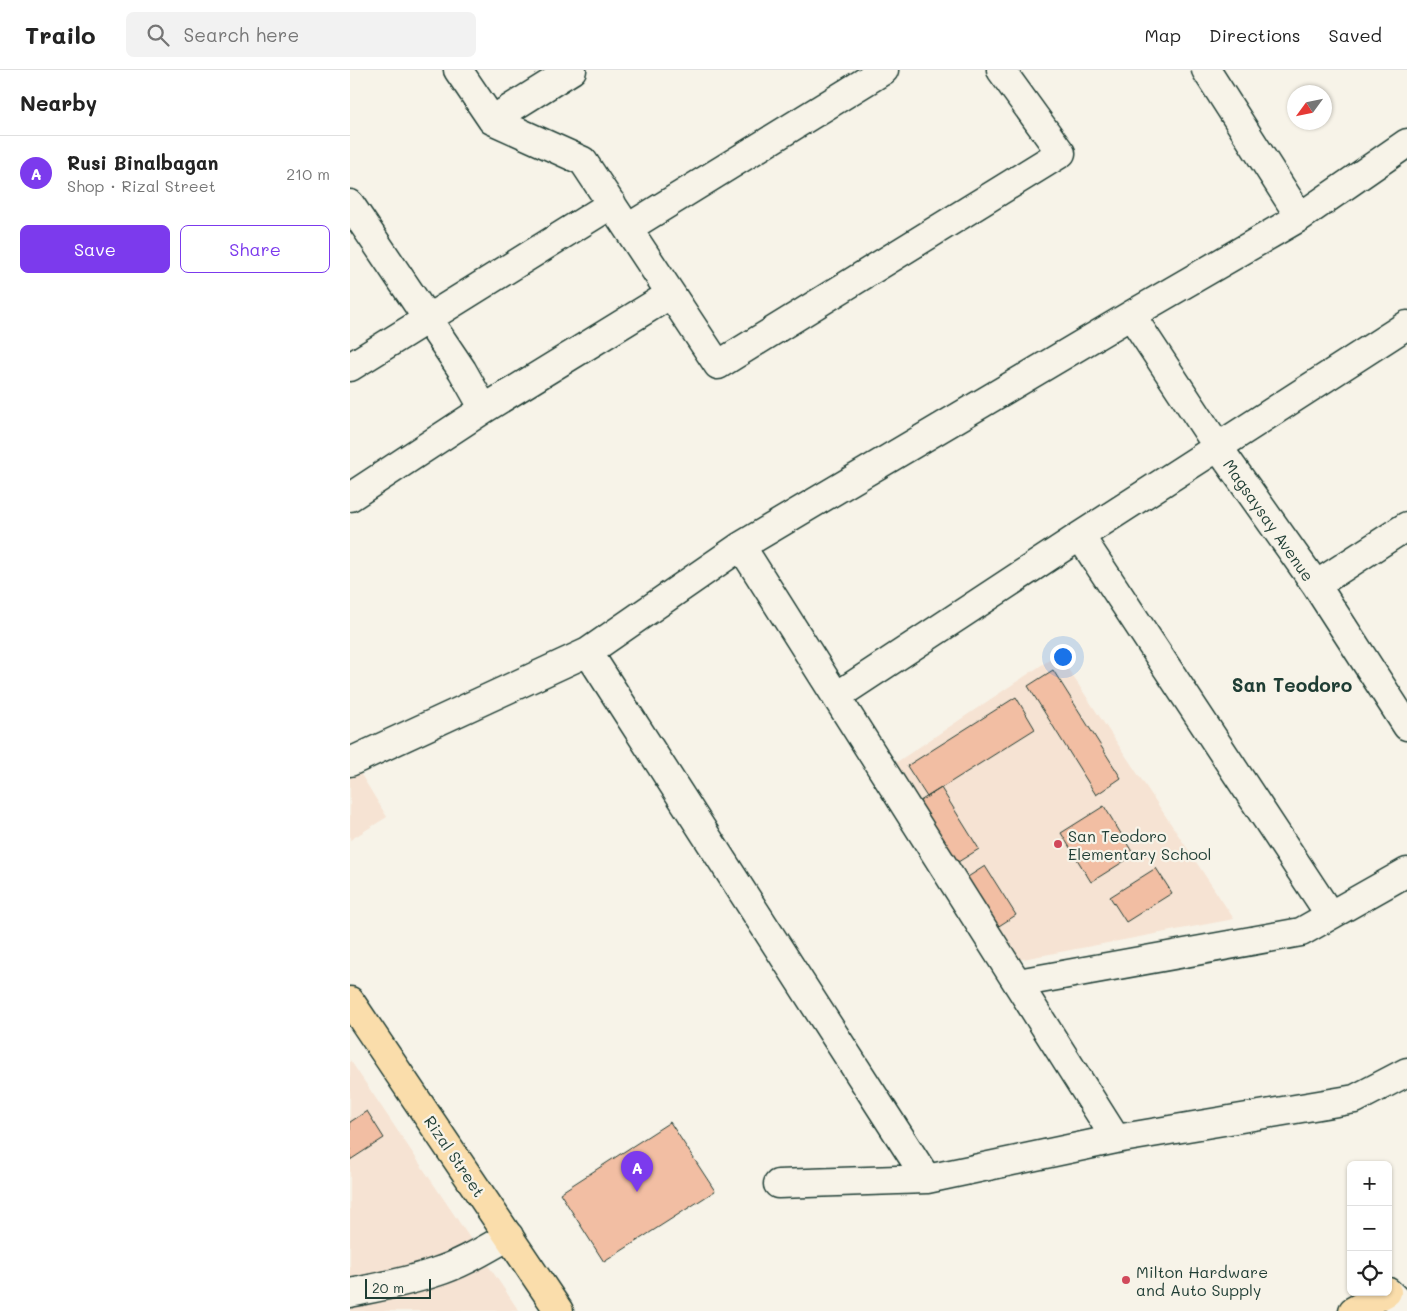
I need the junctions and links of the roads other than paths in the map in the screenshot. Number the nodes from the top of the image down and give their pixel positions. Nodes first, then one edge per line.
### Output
1 (458, 70) edge
2 (572, 70) edge
3 (884, 70) edge
4 (1001, 70) edge
5 (1206, 70) edge
6 (492, 120) junction
7 (1407, 143) edge
8 (350, 204) edge
9 (612, 204) junction
10 (1300, 217) junction
11 (628, 228) junction
12 (671, 294) junction
13 (1131, 315) junction
14 (428, 318) junction
15 (1407, 325) edge
16 (350, 368) edge
17 (484, 409) junction
18 (1218, 447) junction
19 (350, 497) edge
20 (1407, 526) edge
21 (1080, 536) junction
22 (741, 546) junction
23 (1316, 585) junction
24 (588, 652) junction
25 (837, 696) junction
26 (1405, 716) edge
27 (350, 762) edge
28 (1407, 872) edge
29 (1330, 915) junction
30 (1018, 984) junction
31 (350, 1001) edge
32 (1407, 1072) edge
33 (1116, 1139) junction
34 (927, 1179) junction
35 (778, 1184) dead end
36 (509, 1236) junction
37 (1407, 1281) edge
38 (1392, 1290) edge
39 (350, 1293) edge
40 (1381, 1296) edge
41 (1392, 1296) edge
42 (1407, 1310) edge
43 (559, 1311) edge
44 (1353, 1311) edge

1 - 6 street
2 - 6 street
3 - 11 street
4 - 12 street
5 - 10 street
6 - 9 street
7 - 10 street
8 - 14 street
9 - 11 street
9 - 14 street
10 - 13 street
11 - 12 street
12 - 17 street
13 - 18 street, Magsaysay Avenue
13 - 22 street
14 - 16 street
14 - 17 street
15 - 18 street
17 - 19 street
18 - 21 street
18 - 23 street, Magsaysay Avenue
20 - 23 street
21 - 25 street
21 - 29 street
22 - 24 street
22 - 25 street
23 - 26 street, Magsaysay Avenue
24 - 27 street
24 - 34 street
25 - 30 street
28 - 29 street
29 - 30 street
30 - 33 street
31 - 36 highway, Rizal Street
32 - 33 street
33 - 34 street
34 - 35 street
36 - 39 street
36 - 43 highway, Rizal Street
37 - 38 highway
40 - 44 highway
41 - 42 street

